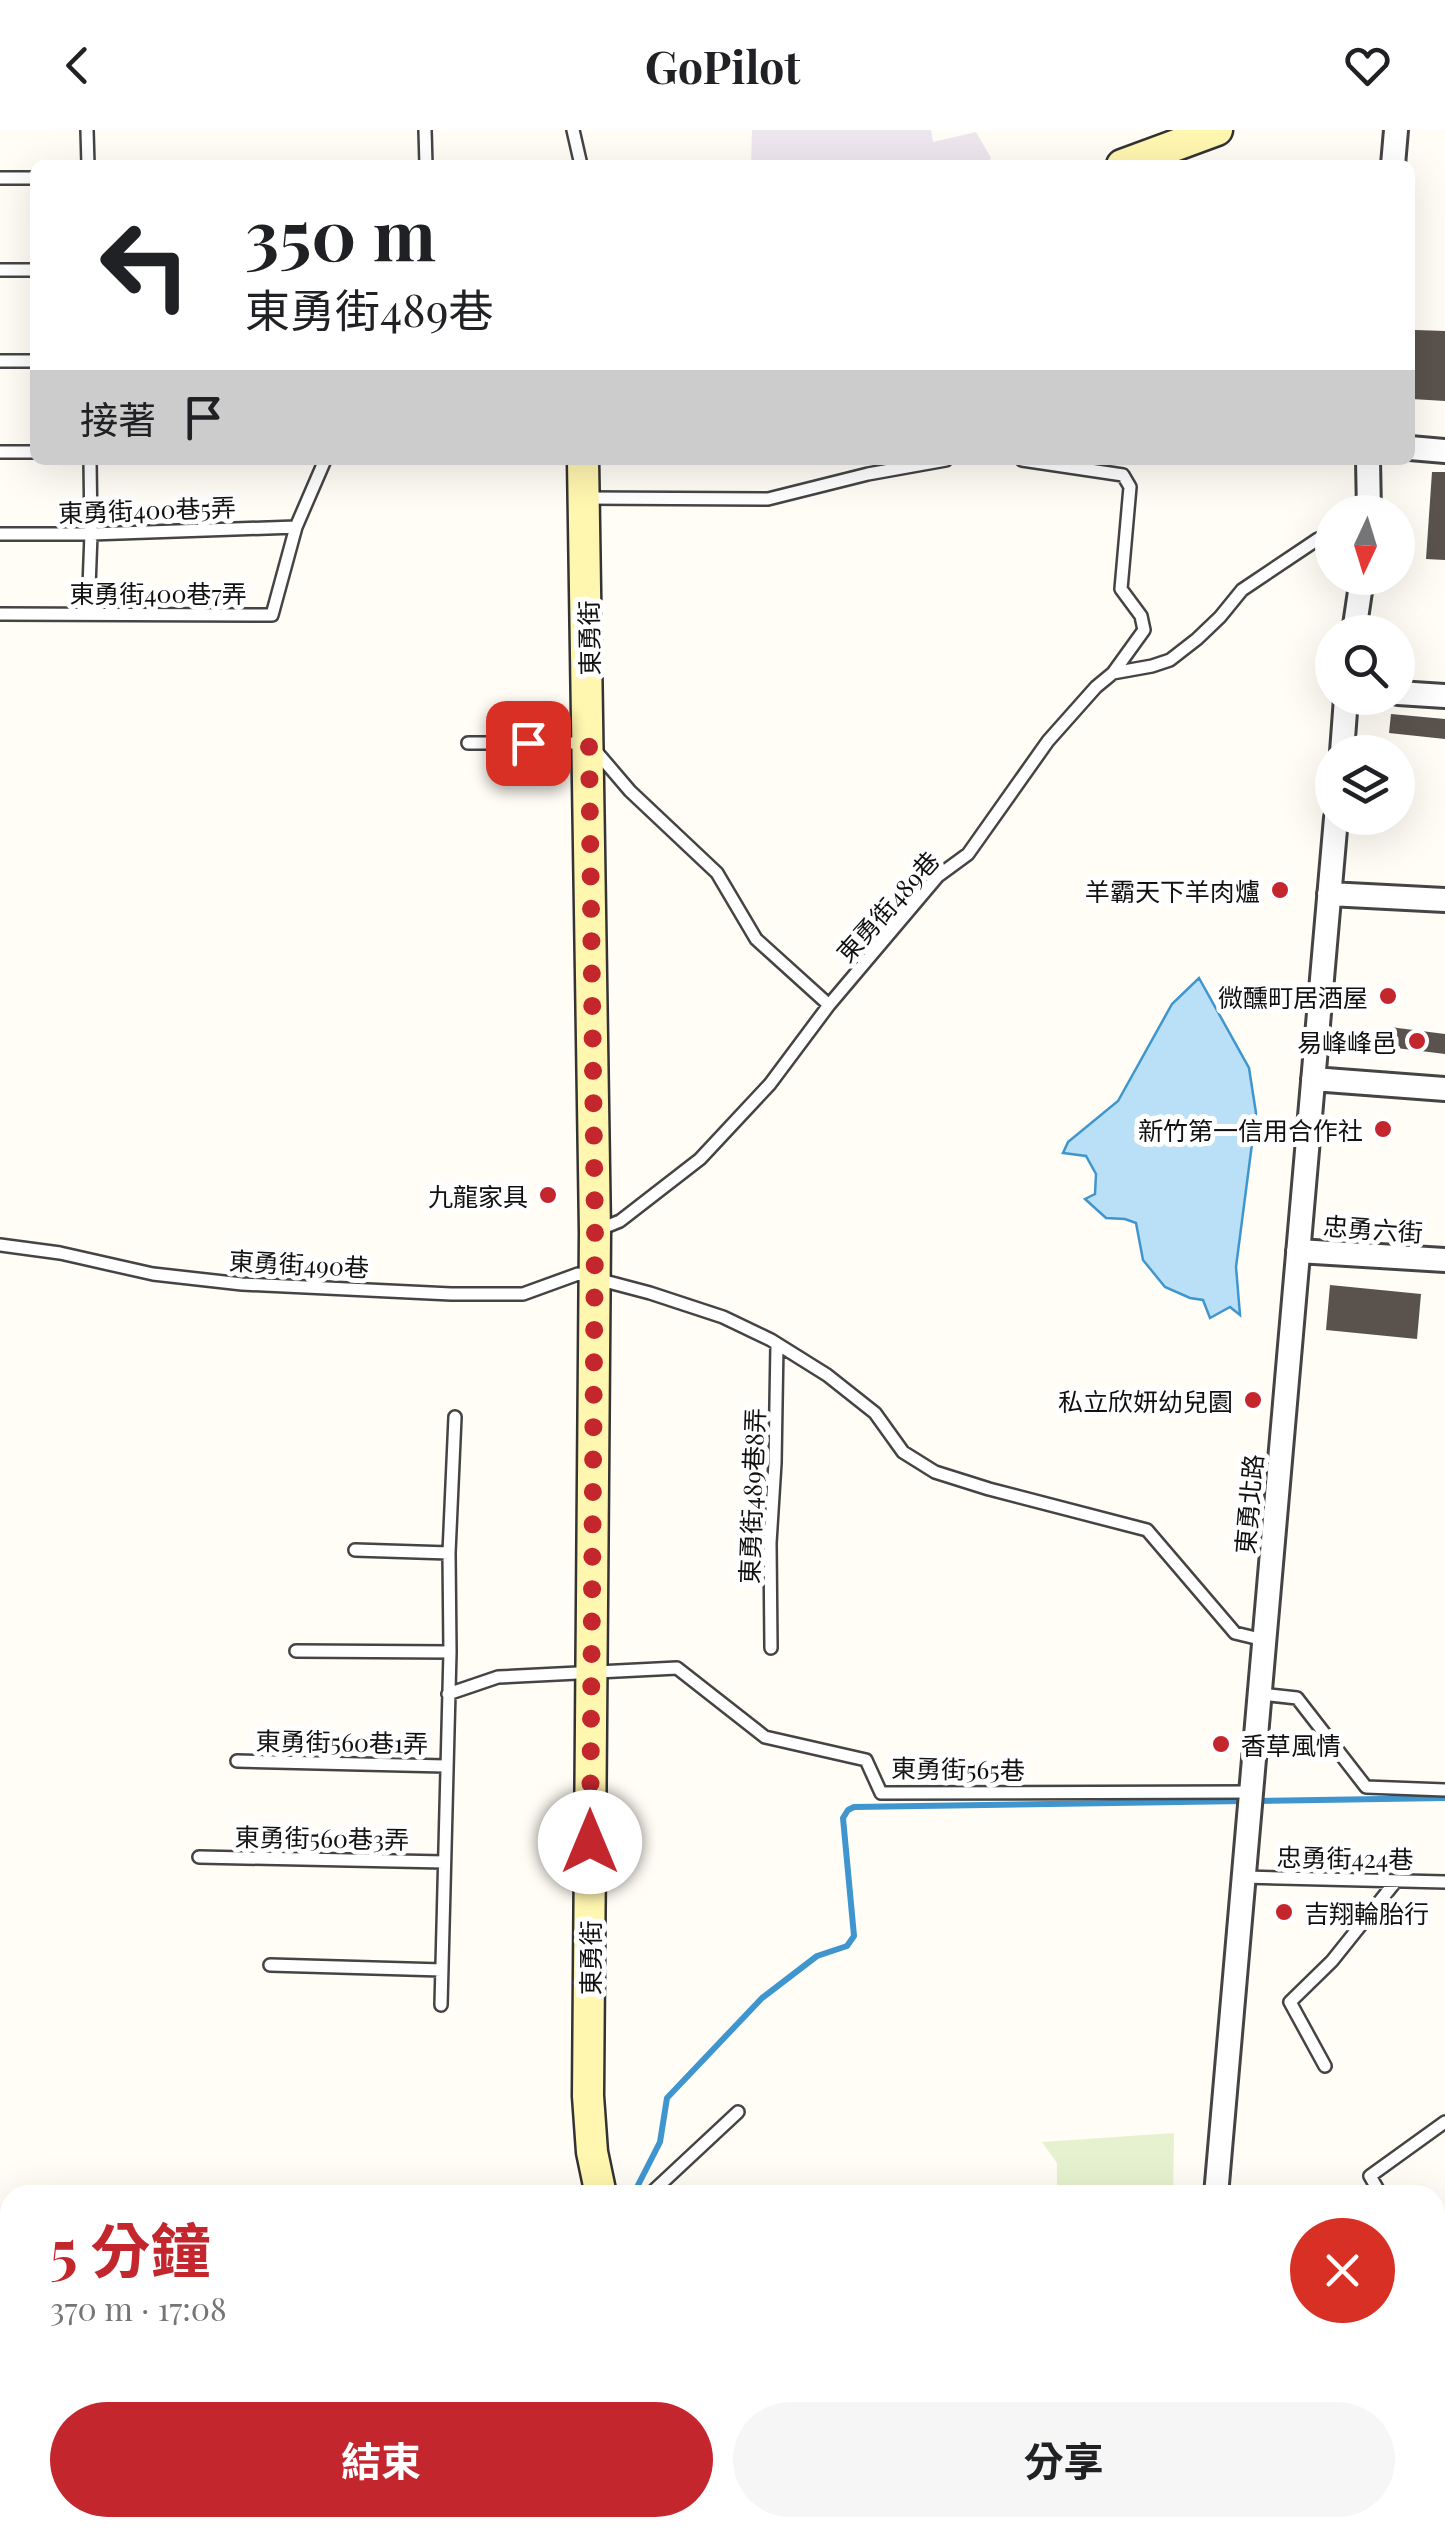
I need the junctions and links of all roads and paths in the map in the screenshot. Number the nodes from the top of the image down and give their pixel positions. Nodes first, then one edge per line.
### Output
1 (88, 130) edge
2 (425, 130) edge
3 (573, 130) edge
4 (1217, 130) edge
5 (1396, 130) edge
6 (88, 160) edge
7 (426, 160) edge
8 (579, 160) edge
9 (1143, 160) edge
10 (1393, 160) edge
11 (0, 178) edge
12 (30, 178) edge
13 (0, 270) edge
14 (30, 270) edge
15 (0, 361) edge
16 (30, 361) edge
17 (1415, 448) edge
18 (1445, 450) edge
19 (0, 452) edge
20 (30, 452) edge
21 (90, 465) edge
22 (323, 465) edge
23 (584, 465) edge
24 (918, 465) edge
25 (1053, 465) edge
26 (1368, 465) edge
27 (1369, 495) edge
28 (585, 498) junction
29 (296, 526) junction
30 (0, 534) edge
31 (91, 534) junction
32 (1315, 541) edge
33 (0, 614) edge
34 (88, 614) junction
35 (1113, 673) junction
36 (1415, 694) edge
37 (1445, 696) edge
38 (468, 743) dead end
39 (589, 743) junction
40 (1334, 835) edge
41 (1329, 894) junction
42 (1445, 900) edge
43 (829, 1005) junction
44 (1313, 1079) junction
45 (1445, 1089) edge
46 (595, 1232) junction
47 (0, 1245) edge
48 (1298, 1250) junction
49 (1445, 1260) edge
50 (594, 1279) junction
51 (777, 1344) junction
52 (455, 1417) dead end
53 (355, 1550) dead end
54 (449, 1553) junction
55 (1264, 1640) junction
56 (771, 1648) dead end
57 (296, 1651) dead end
58 (450, 1652) junction
59 (590, 1671) junction
60 (448, 1694) junction
61 (1260, 1694) junction
62 (237, 1761) dead end
63 (445, 1766) junction
64 (1445, 1790) edge
65 (1250, 1801) junction
66 (199, 1857) dead end
67 (444, 1862) junction
68 (1244, 1877) junction
69 (1396, 1881) junction
70 (1445, 1882) edge
71 (270, 1965) dead end
72 (442, 1970) junction
73 (441, 2005) dead end
74 (1325, 2066) dead end
75 (738, 2112) dead end
76 (1445, 2122) edge
77 (599, 2185) edge
78 (660, 2185) edge
79 (1217, 2185) edge
80 (1375, 2185) edge

1 - 6 lane
2 - 7 lane
3 - 8 lane
4 - 9 street
5 - 10 street
11 - 12 lane
13 - 14 lane
15 - 16 lane
17 - 18 street
19 - 20 lane
21 - 31 lane
22 - 29 lane, 東勇街400巷7弄
23 - 28 street, 東勇街
24 - 28 lane
25 - 35 lane, 東勇街489巷
26 - 27 street
28 - 39 street, 東勇街
29 - 31 lane, 東勇街400巷5弄
29 - 34 lane, 東勇街400巷7弄
30 - 31 lane, 東勇街400巷5弄
31 - 34 lane
32 - 35 lane
33 - 34 lane, 東勇街400巷7弄
35 - 43 lane, 東勇街489巷
36 - 37 street
38 - 39 lane
39 - 43 lane
39 - 46 street, 東勇街
40 - 41 street, 東勇北路
41 - 42 street
41 - 44 street, 東勇北路
43 - 46 lane, 東勇街489巷
44 - 45 street
44 - 48 street, 東勇北路
46 - 50 street, 東勇街
47 - 50 lane, 東勇街490巷
48 - 49 street, 忠勇六街
48 - 55 street, 東勇北路
50 - 51 lane
50 - 59 street, 東勇街
51 - 55 lane
51 - 56 lane, 東勇街489巷8弄
52 - 54 lane
53 - 54 lane
54 - 58 lane
55 - 61 street, 東勇北路
57 - 58 lane
58 - 60 lane
59 - 60 lane
59 - 65 lane, 東勇街565巷
59 - 77 street, 東勇街
60 - 63 lane
61 - 64 lane
61 - 65 street, 東勇北路
62 - 63 lane, 東勇街560巷1弄
63 - 67 lane
65 - 68 street, 東勇北路
66 - 67 lane, 東勇街560巷3弄
67 - 72 lane
68 - 69 lane, 忠勇街424巷
68 - 79 street, 東勇北路
69 - 70 lane, 忠勇街424巷
69 - 74 lane
71 - 72 lane
72 - 73 lane
75 - 78 lane
76 - 80 lane

